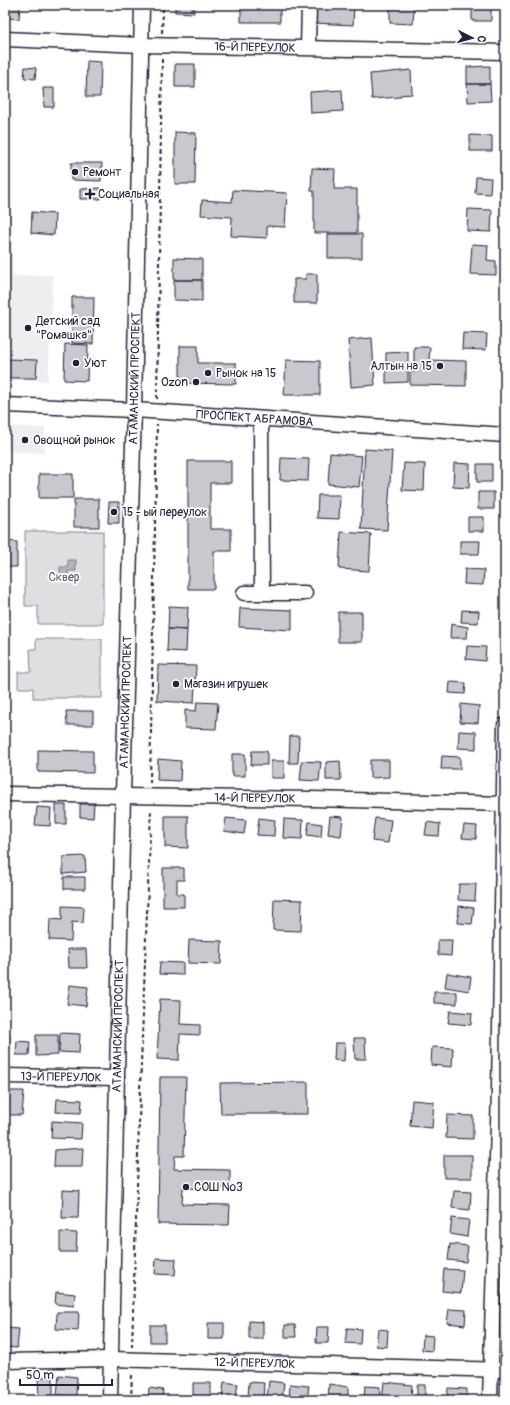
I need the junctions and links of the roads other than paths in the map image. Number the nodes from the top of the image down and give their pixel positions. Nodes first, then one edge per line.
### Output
1 (142, 5) edge
2 (309, 5) edge
3 (5, 39) edge
4 (141, 45) junction
5 (308, 47) junction
6 (505, 52) edge
7 (5, 405) edge
8 (134, 410) junction
9 (261, 419) junction
10 (505, 435) edge
11 (244, 593) dead end
12 (262, 593) junction
13 (305, 593) dead end
14 (505, 725) edge
15 (5, 794) edge
16 (123, 795) junction
17 (504, 804) edge
18 (5, 1076) edge
19 (117, 1078) junction
20 (502, 1089) edge
21 (110, 1359) junction
22 (5, 1361) edge
23 (491, 1370) junction
24 (505, 1370) edge
25 (110, 1400) edge
26 (490, 1400) edge

1 - 4 street, АТАМАНСКИЙ ПРОСПЕКТ
2 - 5 street
3 - 4 street, 16-Й ПЕРЕУЛОК
4 - 5 street, 16-Й ПЕРЕУЛОК
4 - 8 street, АТАМАНСКИЙ ПРОСПЕКТ
5 - 6 street, 16-Й ПЕРЕУЛОК
7 - 8 street, ПРОСПЕКТ АБРАМОВА
8 - 9 street, ПРОСПЕКТ АБРАМОВА
8 - 16 street, АТАМАНСКИЙ ПРОСПЕКТ
9 - 10 street, ПРОСПЕКТ АБРАМОВА
9 - 12 street
11 - 12 street
12 - 13 street
14 - 17 street
15 - 16 street, 14-Й ПЕРЕУЛОК
16 - 17 street, 14-Й ПЕРЕУЛОК
16 - 19 street, АТАМАНСКИЙ ПРОСПЕКТ
17 - 20 street
18 - 19 street, 13-Й ПЕРЕУЛОК
19 - 21 street, АТАМАНСКИЙ ПРОСПЕКТ
20 - 23 street
21 - 22 street, 12-Й ПЕРЕУЛОК
21 - 23 street, 12-Й ПЕРЕУЛОК
21 - 25 street, АТАМАНСКИЙ ПРОСПЕКТ
23 - 24 street, 12-Й ПЕРЕУЛОК
23 - 26 street

